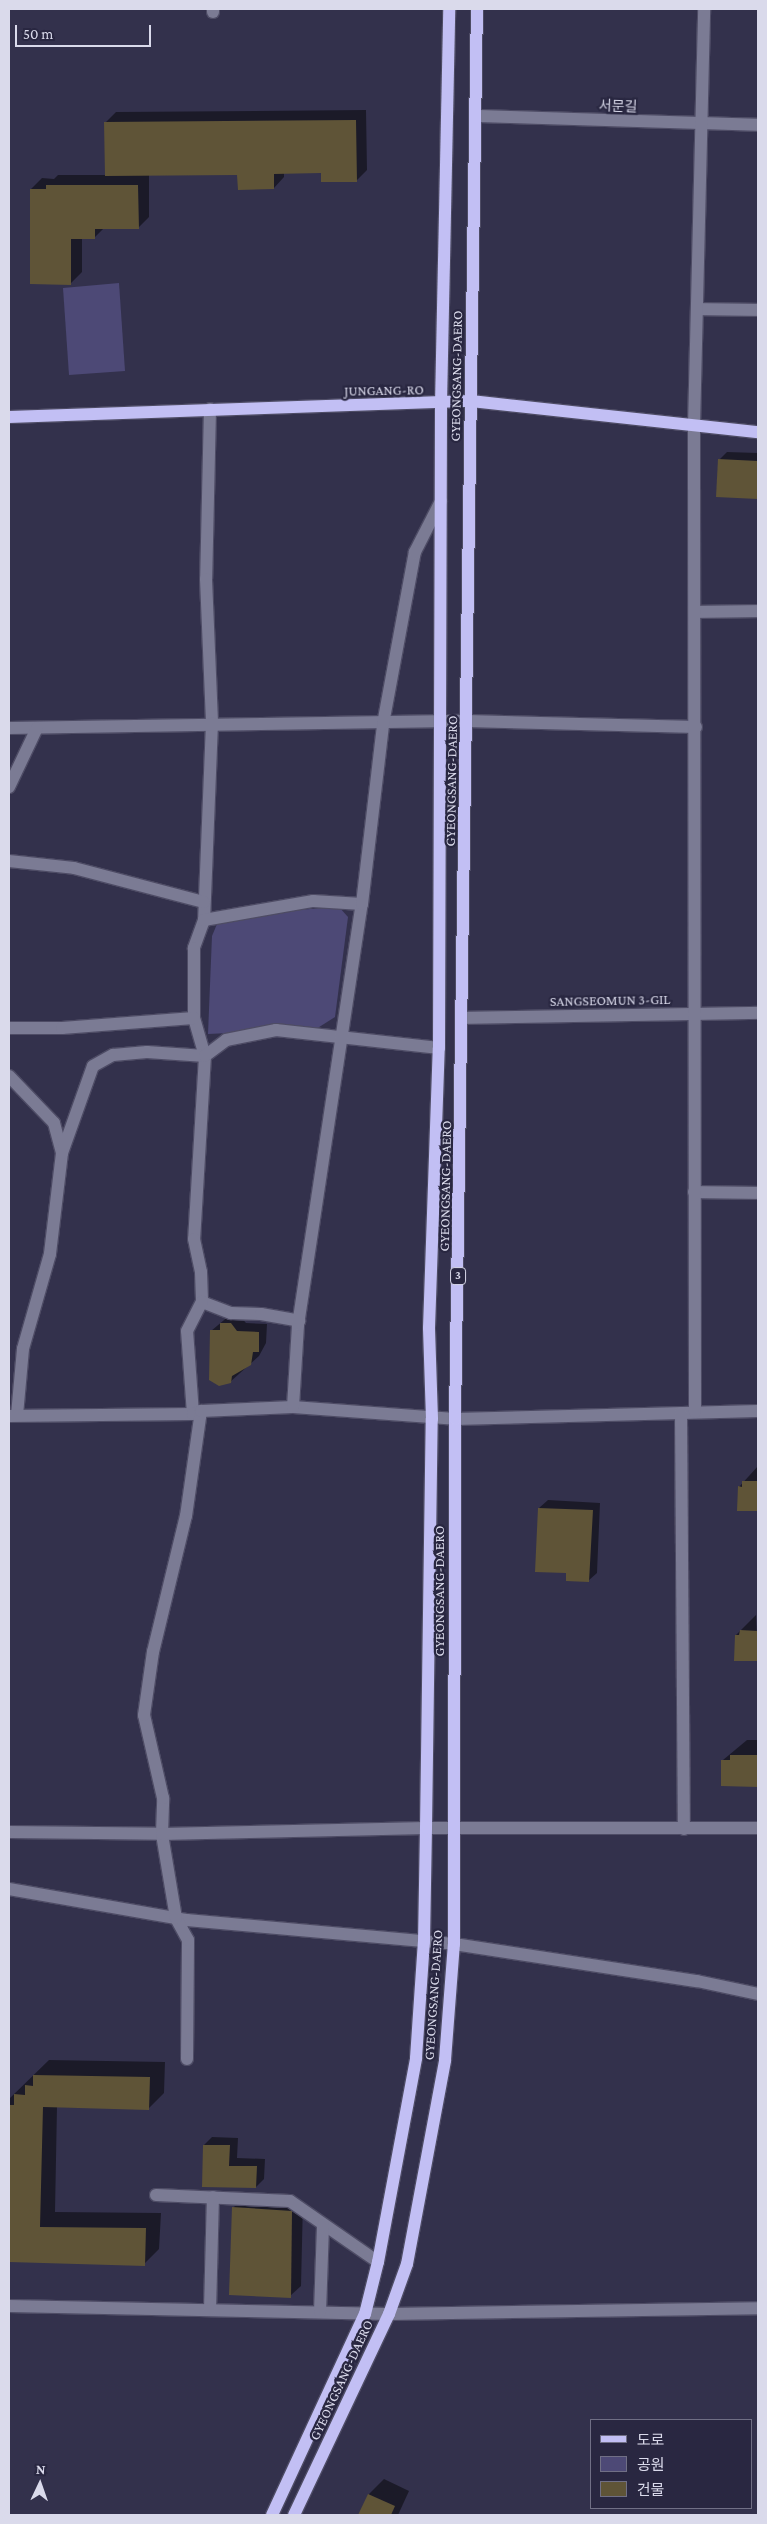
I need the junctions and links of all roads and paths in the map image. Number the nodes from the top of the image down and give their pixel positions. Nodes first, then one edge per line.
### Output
1 (449, 9) edge
2 (477, 9) edge
3 (704, 9) edge
4 (477, 116) junction
5 (702, 124) junction
6 (758, 125) edge
7 (697, 309) junction
8 (758, 310) edge
9 (471, 401) junction
10 (441, 404) junction
11 (210, 410) junction
12 (9, 417) edge
13 (694, 426) junction
14 (758, 432) edge
15 (441, 501) junction
16 (758, 611) edge
17 (695, 612) junction
18 (467, 721) junction
19 (442, 722) junction
20 (212, 723) junction
21 (383, 724) junction
22 (696, 727) junction
23 (9, 728) edge
24 (37, 728) junction
25 (9, 787) edge
26 (9, 861) edge
27 (204, 902) junction
28 (362, 904) junction
29 (204, 920) junction
30 (758, 1013) edge
31 (693, 1014) junction
32 (194, 1018) junction
33 (463, 1018) junction
34 (9, 1028) edge
35 (343, 1036) junction
36 (439, 1048) junction
37 (205, 1056) junction
38 (9, 1076) edge
39 (62, 1153) junction
40 (694, 1192) junction
41 (758, 1192) edge
42 (202, 1302) junction
43 (299, 1321) junction
44 (293, 1407) junction
45 (758, 1410) edge
46 (696, 1412) junction
47 (197, 1413) junction
48 (681, 1413) junction
49 (13, 1416) edge
50 (432, 1418) junction
51 (455, 1419) junction
52 (426, 1828) junction
53 (452, 1828) junction
54 (758, 1828) edge
55 (684, 1829) junction
56 (9, 1832) edge
57 (162, 1834) junction
58 (9, 1889) edge
59 (176, 1918) junction
60 (424, 1942) junction
61 (454, 1944) junction
62 (758, 1994) edge
63 (187, 2059) dead end
64 (156, 2195) dead end
65 (213, 2197) junction
66 (323, 2225) junction
67 (378, 2262) junction
68 (9, 2306) edge
69 (758, 2308) edge
70 (210, 2310) junction
71 (320, 2312) junction
72 (365, 2314) junction
73 (389, 2314) junction
74 (272, 2515) edge
75 (294, 2515) edge

1 - 10 main road, GYEONGSANG-DAERO / 3
2 - 4 main road, GYEONGSANG-DAERO / 3
3 - 5 street
4 - 5 street, 서문길
4 - 9 main road, GYEONGSANG-DAERO / 3
5 - 6 street, 서문길
5 - 7 street
7 - 8 street
7 - 13 street
9 - 10 main road, JUNGANG-RO
9 - 13 main road, JUNGANG-RO
9 - 18 main road, GYEONGSANG-DAERO / 3
10 - 11 main road, JUNGANG-RO
10 - 15 main road, GYEONGSANG-DAERO / 3
11 - 12 main road, JUNGANG-RO
11 - 20 street
13 - 14 main road, JUNGANG-RO
13 - 17 street
15 - 19 main road, GYEONGSANG-DAERO / 3
15 - 21 street
16 - 17 street
17 - 22 street
18 - 19 street
18 - 22 street
18 - 33 main road, GYEONGSANG-DAERO / 3
19 - 21 street
19 - 36 main road, GYEONGSANG-DAERO / 3
20 - 21 street
20 - 24 street
20 - 27 street
21 - 28 street
22 - 31 street
23 - 24 street
24 - 25 street
26 - 27 street
27 - 29 street
28 - 29 street
28 - 35 street
29 - 32 street
30 - 31 street, SANGSEOMUN 3-GIL
31 - 33 street, SANGSEOMUN 3-GIL
31 - 40 street
32 - 34 street
32 - 37 street
33 - 51 main road, GYEONGSANG-DAERO / 3
35 - 36 street
35 - 37 street
35 - 43 street
36 - 50 main road, GYEONGSANG-DAERO / 3
37 - 39 street
37 - 42 street
38 - 39 street
39 - 49 street
40 - 41 street
40 - 46 street
42 - 43 street
42 - 47 street
43 - 44 street
44 - 47 street
44 - 50 street
45 - 46 street
46 - 48 street
47 - 49 street
47 - 57 street
48 - 51 street
48 - 55 street
50 - 51 street
50 - 52 main road, GYEONGSANG-DAERO / 3
51 - 53 main road, GYEONGSANG-DAERO / 3
52 - 53 street
52 - 57 street
52 - 60 main road, GYEONGSANG-DAERO / 3
53 - 55 street
53 - 61 main road, GYEONGSANG-DAERO / 3
54 - 55 street
56 - 57 street
57 - 59 street
58 - 59 street
59 - 60 street
59 - 63 street
60 - 61 street
60 - 67 main road, GYEONGSANG-DAERO / 3
61 - 62 street
61 - 73 main road, GYEONGSANG-DAERO / 3
64 - 65 street
65 - 66 street
65 - 70 street
66 - 67 street
66 - 71 street
67 - 72 main road, GYEONGSANG-DAERO / 3
68 - 70 street
69 - 73 street
70 - 71 street
71 - 72 street
72 - 73 street
72 - 74 main road, GYEONGSANG-DAERO / 3
73 - 75 main road, GYEONGSANG-DAERO / 3

